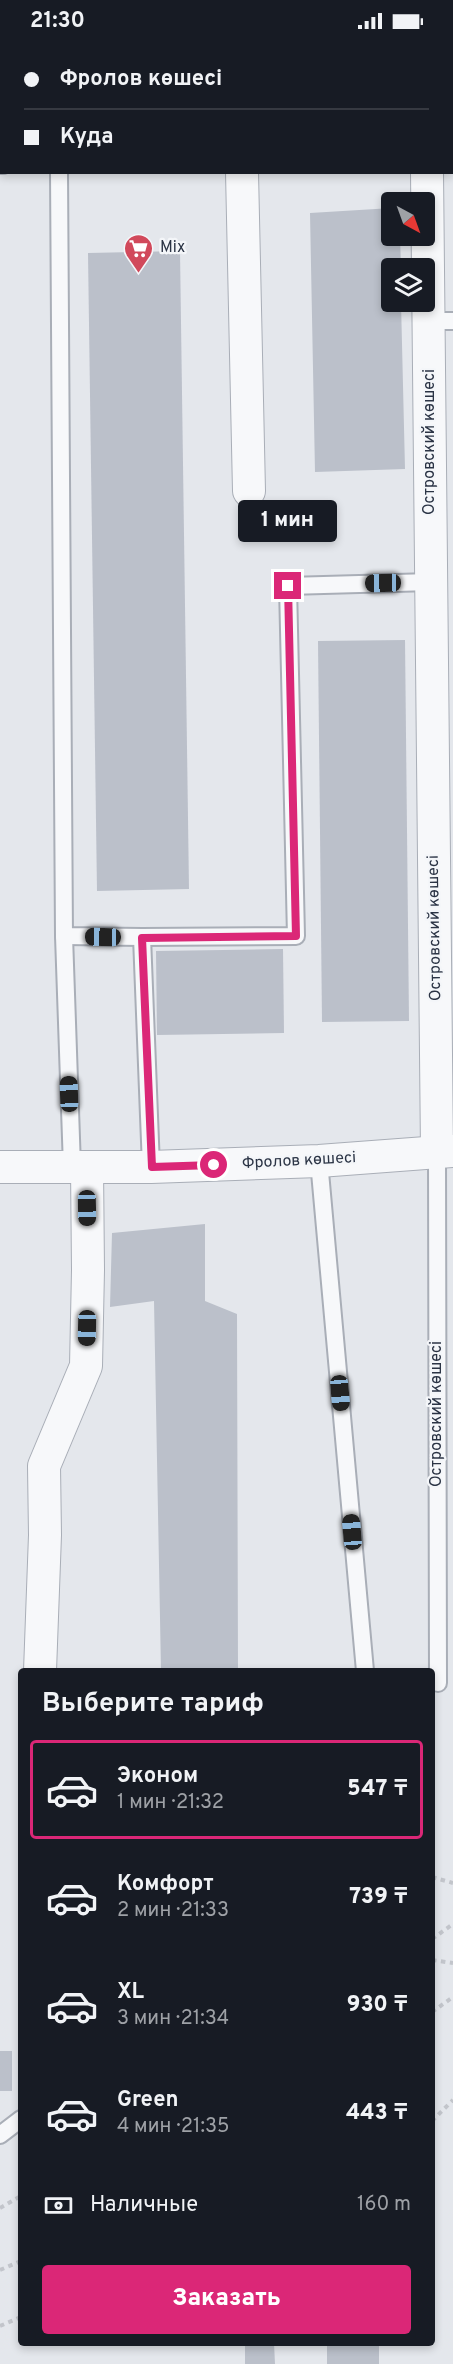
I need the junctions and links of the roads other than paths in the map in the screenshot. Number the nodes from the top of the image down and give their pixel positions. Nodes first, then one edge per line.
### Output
1 (58, 174) edge
2 (242, 174) edge
3 (428, 174) edge
4 (441, 321) edge
5 (249, 491) dead end
6 (431, 582) junction
7 (64, 936) junction
8 (142, 938) junction
9 (445, 1152) edge
10 (320, 1161) junction
11 (0, 1167) edge
12 (79, 1167) junction
13 (152, 1167) junction
14 (40, 1668) edge
15 (365, 1668) edge
16 (438, 1683) dead end
17 (18, 2121) edge
18 (0, 2135) edge

1 - 7 lane
2 - 5 street
3 - 4 street, Островский көшесі
4 - 6 street, Островский көшесі
6 - 8 lane
6 - 9 street, Островский көшесі
7 - 8 lane
7 - 12 lane
8 - 13 lane
9 - 10 street, Фролов көшесі
9 - 16 lane, Островский көшесі
10 - 13 street, Фролов көшесі
10 - 15 lane
11 - 12 street, Фролов көшесі
12 - 13 street, Фролов көшесі
12 - 14 street
17 - 18 lane

